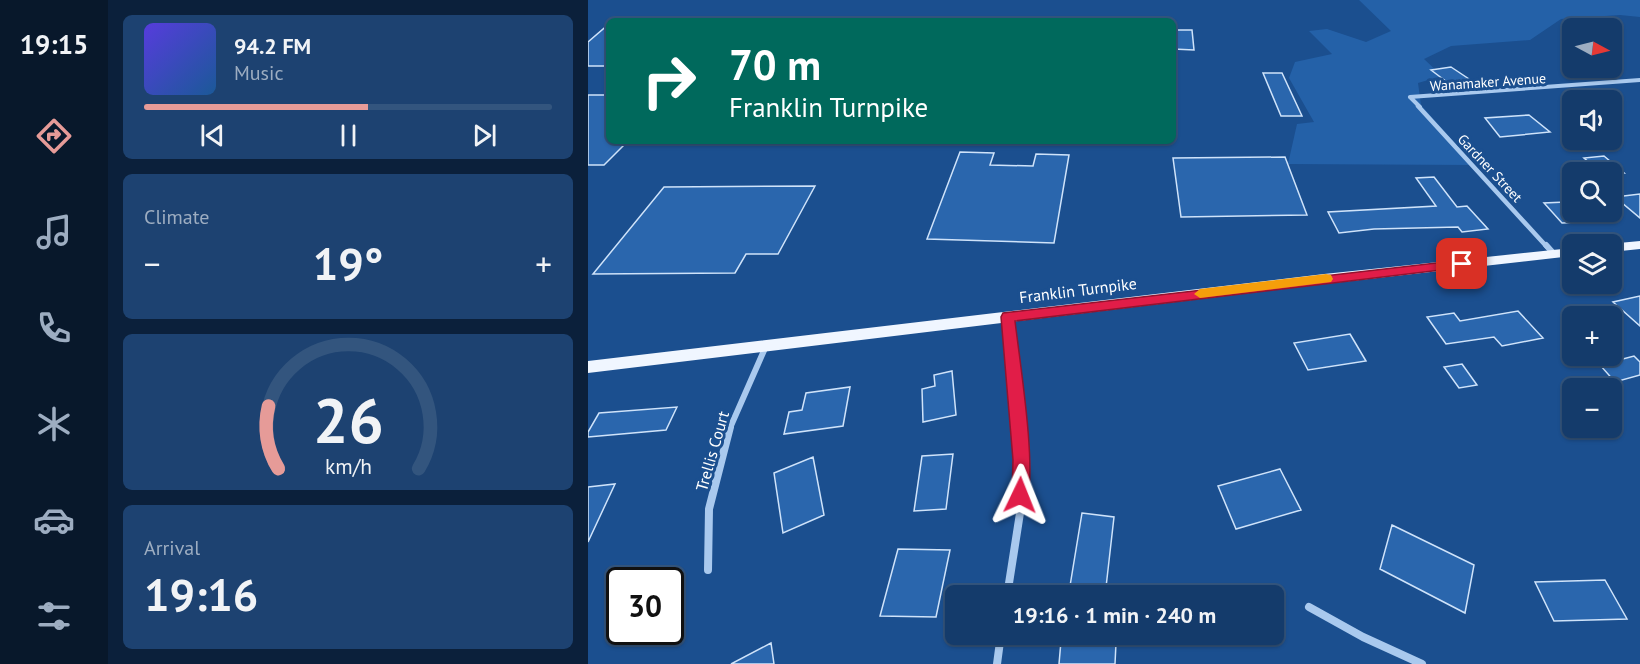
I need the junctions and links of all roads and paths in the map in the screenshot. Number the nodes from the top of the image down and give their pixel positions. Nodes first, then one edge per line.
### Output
1 (1640, 80) edge
2 (1410, 97) joint
3 (1640, 245) edge
4 (1622, 247) edge
5 (1562, 253) edge
6 (1554, 254) junction
7 (1008, 317) junction
8 (766, 346) junction
9 (588, 367) edge
10 (708, 570) dead end
11 (1009, 585) edge
12 (1309, 607) dead end
13 (1000, 645) edge
14 (997, 664) edge
15 (1422, 664) edge

1 - 2 street, Wanamaker Avenue
2 - 6 street, Gardner Street
3 - 4 main road
5 - 6 main road, Franklin Turnpike
6 - 7 main road, Franklin Turnpike
7 - 8 main road, Franklin Turnpike
7 - 11 street
8 - 9 main road, Franklin Turnpike
8 - 10 street, Trellis Court
12 - 15 street
13 - 14 street

